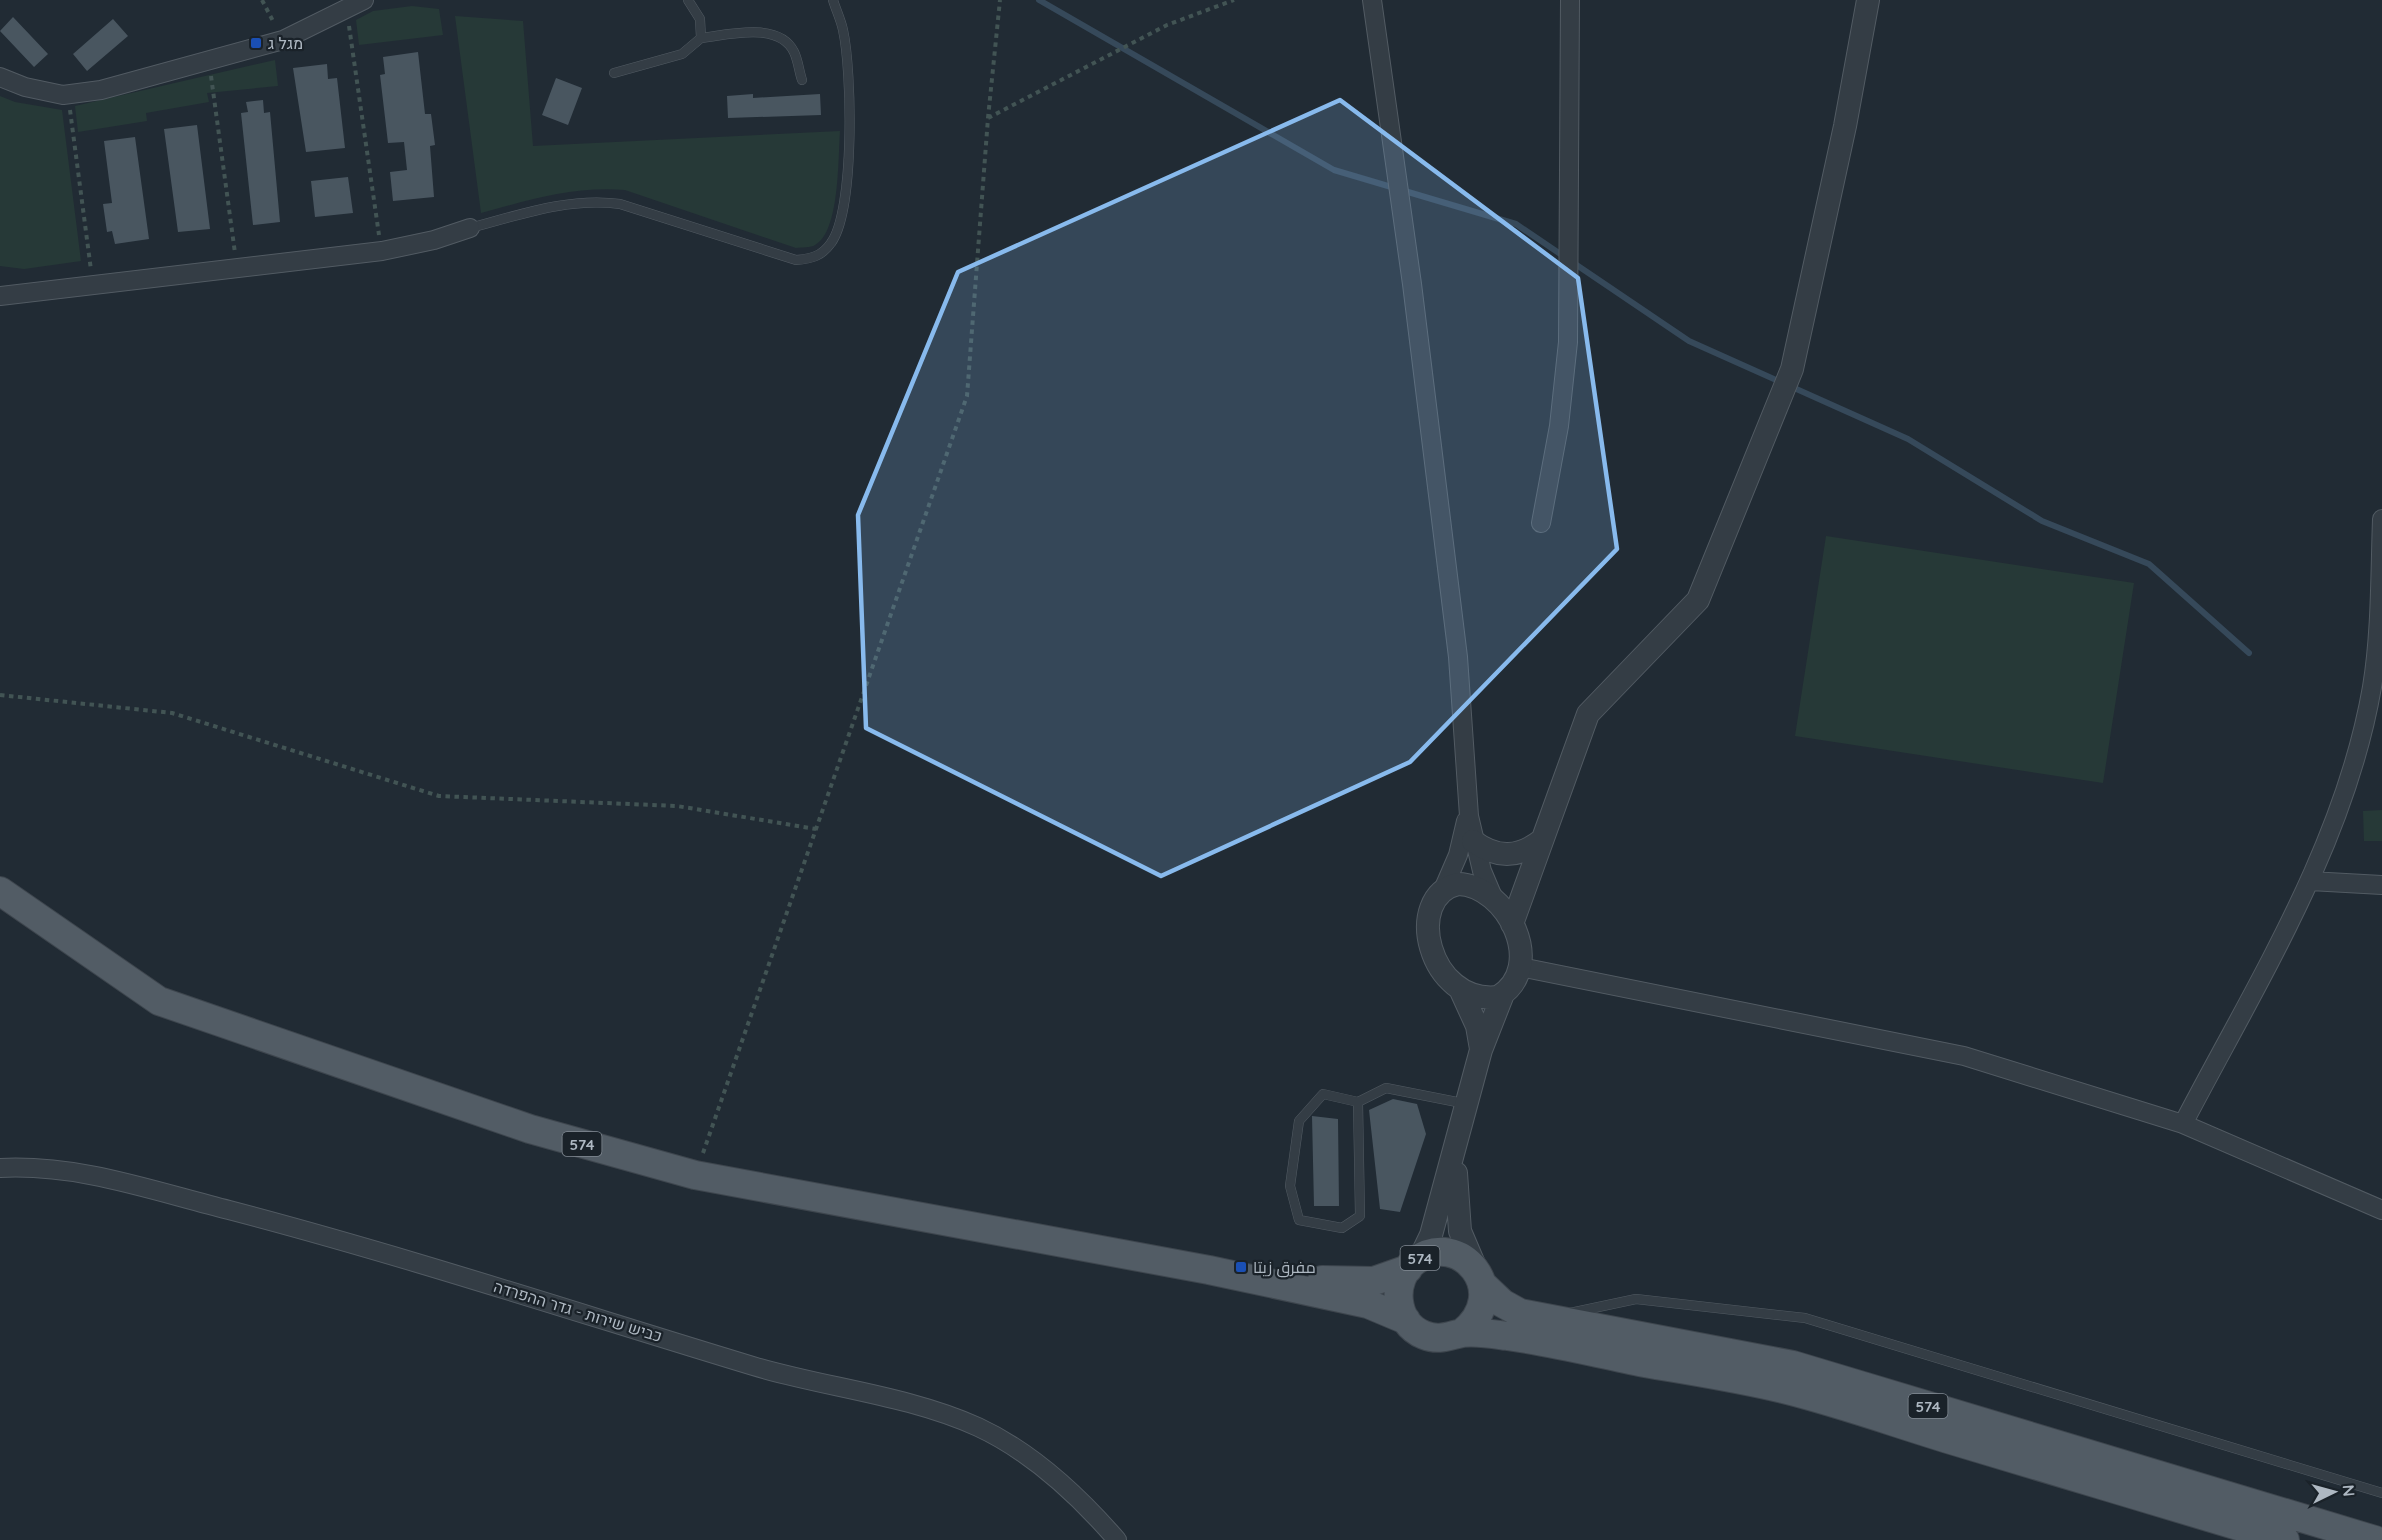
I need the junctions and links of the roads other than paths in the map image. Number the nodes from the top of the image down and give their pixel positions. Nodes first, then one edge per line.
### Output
1 (364, 0) edge
2 (688, 0) edge
3 (833, 0) edge
4 (1372, 0) edge
5 (1570, 0) edge
6 (1868, 0) edge
7 (701, 38) junction
8 (614, 74) dead end
9 (0, 77) edge
10 (802, 80) dead end
11 (470, 228) joint
12 (0, 296) edge
13 (2382, 519) edge
14 (1541, 523) dead end
15 (1468, 808) junction
16 (1542, 840) junction
17 (1473, 841) junction
18 (2310, 881) junction
19 (2382, 885) edge
20 (0, 891) edge
21 (1442, 892) junction
22 (1493, 897) junction
23 (1512, 924) junction
24 (1520, 967) junction
25 (1461, 991) junction
26 (1503, 994) junction
27 (1481, 1050) junction
28 (1358, 1102) junction
29 (1467, 1104) junction
30 (2182, 1124) junction
31 (1455, 1154) junction
32 (0, 1168) edge
33 (2382, 1210) edge
34 (1414, 1264) junction
35 (1209, 1270) junction
36 (1480, 1279) junction
37 (1542, 1319) junction
38 (1406, 1320) junction
39 (1462, 1333) junction
40 (2382, 1493) edge
41 (1117, 1540) edge
42 (2285, 1540) edge
43 (2375, 1540) edge

1 - 9 street
2 - 7 lane
3 - 11 lane
4 - 15 street
5 - 14 street
6 - 16 street
7 - 8 lane
7 - 10 lane
11 - 12 street
13 - 18 street
15 - 17 street
15 - 21 street
16 - 17 street
16 - 23 street
17 - 22 street
18 - 19 street
18 - 30 street
20 - 35 main road, 574
21 - 22 street
21 - 25 street
22 - 23 street
23 - 24 street
24 - 26 street
24 - 30 street
25 - 26 street
25 - 27 street
26 - 27 street
27 - 29 street
28 - 28 lane
28 - 29 lane
29 - 31 street
30 - 33 street
31 - 34 street
31 - 36 street
32 - 41 street, כביש שירות - גדר ההפרדה
34 - 35 main road, 574
34 - 36 main road, 574
34 - 38 main road, 574
35 - 38 main road, 574
36 - 37 main road, 574
36 - 39 main road
37 - 40 lane
37 - 43 main road, 574
38 - 39 main road, 574
39 - 42 main road, 574

